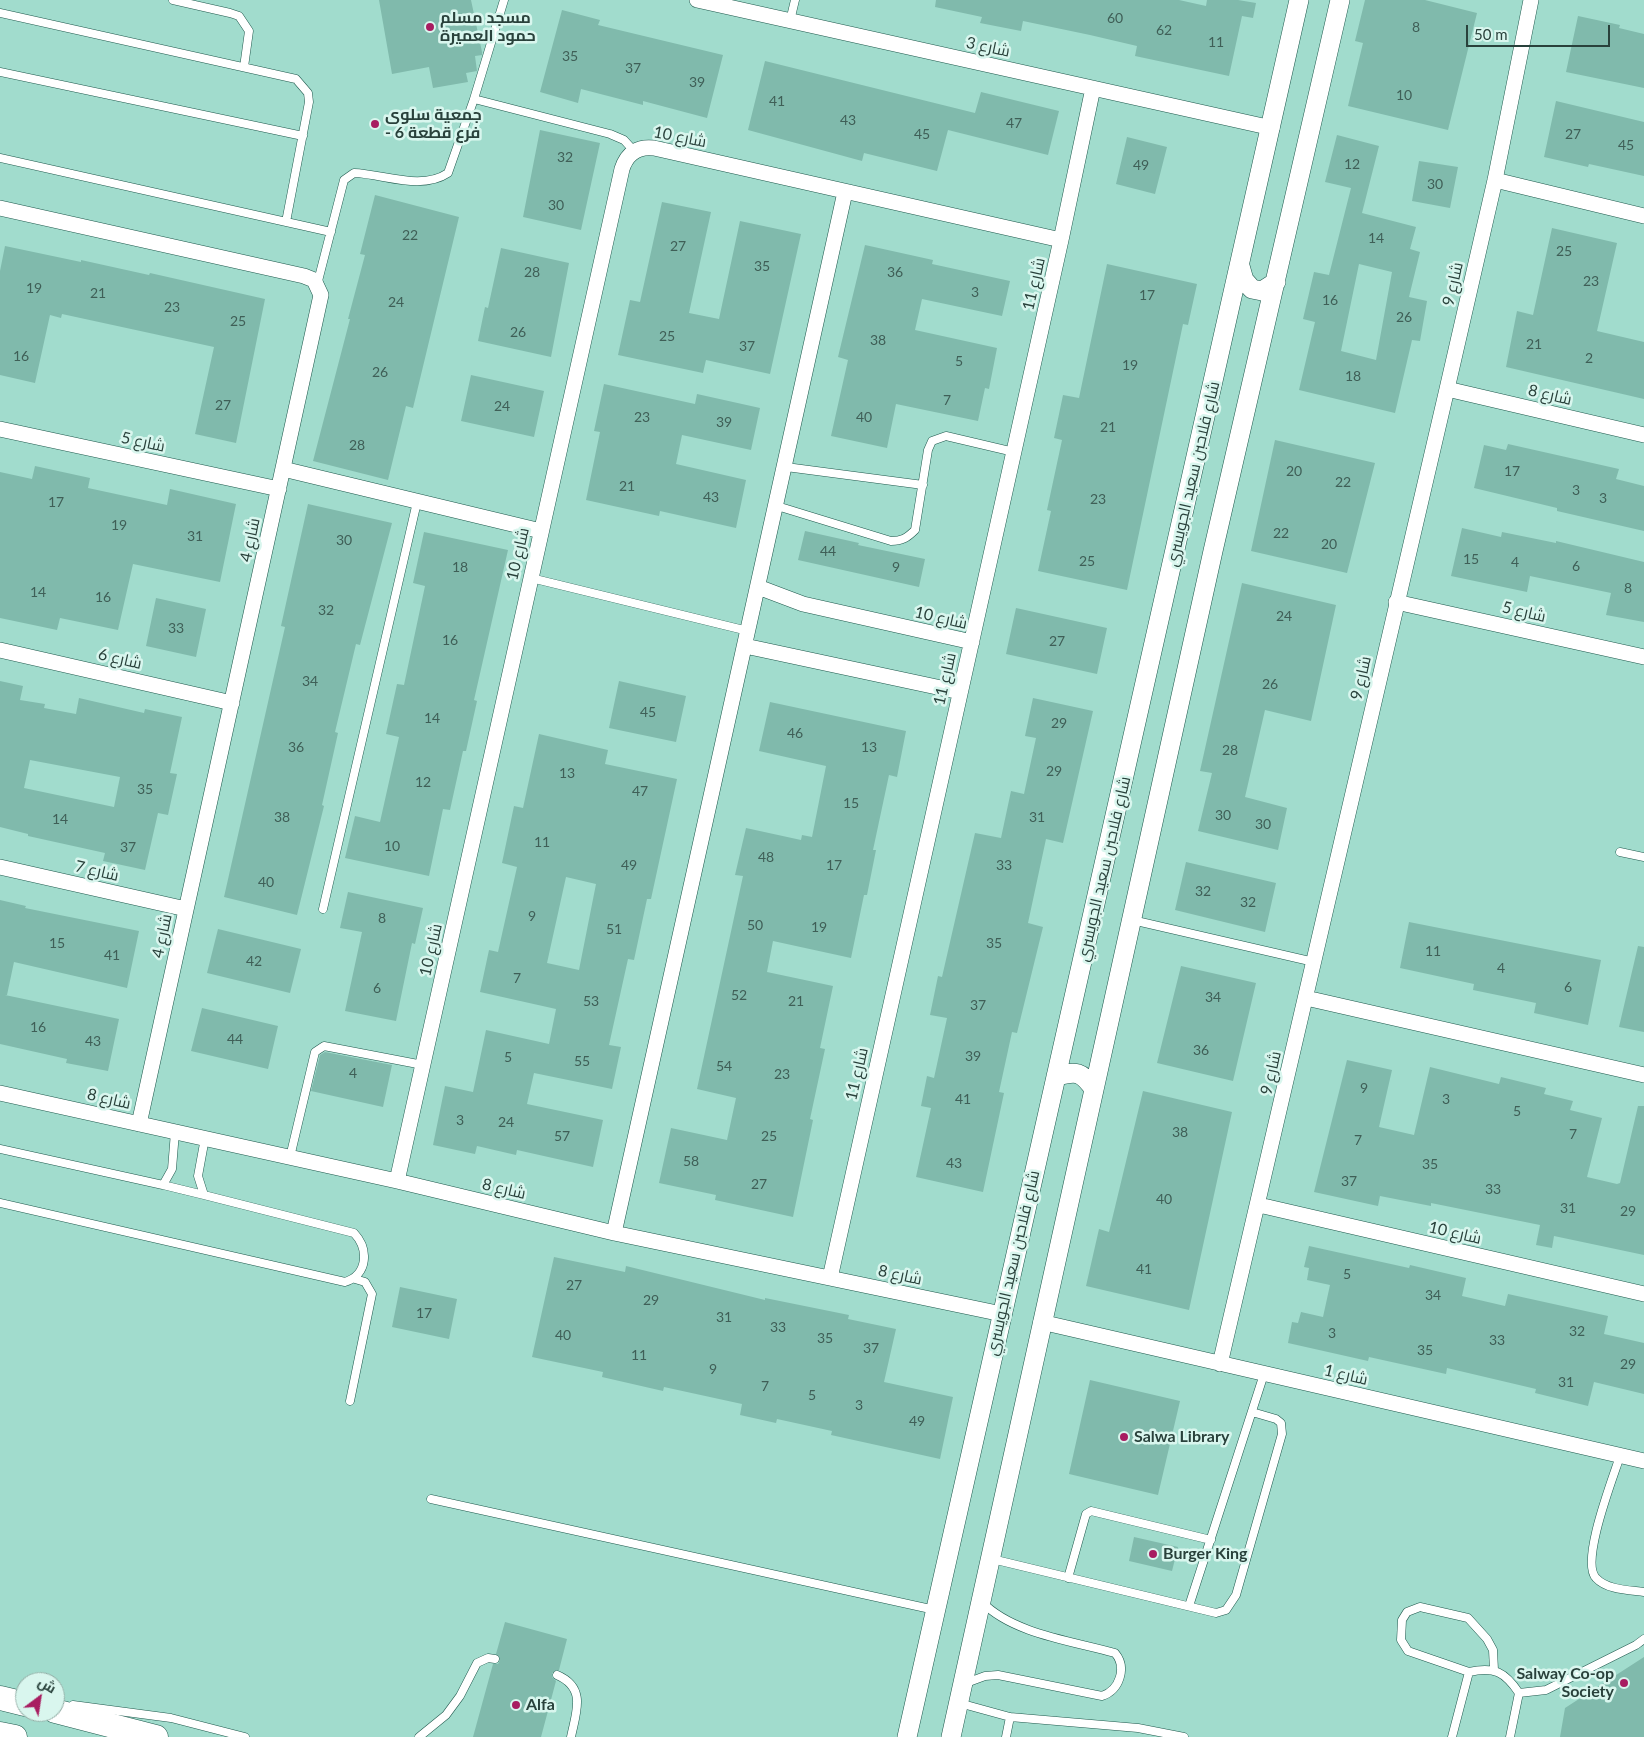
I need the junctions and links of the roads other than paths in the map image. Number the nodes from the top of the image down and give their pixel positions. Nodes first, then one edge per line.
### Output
1 (173, 0) edge
2 (504, 0) edge
3 (697, 0) edge
4 (795, 0) edge
5 (1299, 0) edge
6 (1340, 0) edge
7 (1531, 0) edge
8 (0, 13) edge
9 (790, 21) junction
10 (244, 67) junction
11 (0, 72) edge
12 (1093, 88) junction
13 (474, 99) junction
14 (1272, 128) junction
15 (303, 136) junction
16 (634, 150) junction
17 (0, 158) edge
18 (1494, 180) junction
19 (845, 192) junction
20 (0, 208) edge
21 (1644, 216) edge
22 (286, 222) junction
23 (331, 232) junction
24 (1061, 240) junction
25 (1240, 266) junction
26 (1276, 282) junction
27 (317, 285) junction
28 (1447, 389) junction
29 (0, 429) edge
30 (1644, 434) edge
31 (1014, 452) junction
32 (786, 467) junction
33 (283, 469) junction
34 (923, 485) junction
35 (279, 489) junction
36 (417, 502) junction
37 (777, 506) junction
38 (541, 532) junction
39 (531, 578) junction
40 (758, 587) junction
41 (1396, 602) junction
42 (748, 631) junction
43 (972, 642) junction
44 (745, 646) junction
45 (0, 650) edge
46 (1644, 657) edge
47 (960, 692) junction
48 (232, 703) junction
49 (1620, 852) dead end
50 (1644, 857) edge
51 (0, 867) edge
52 (323, 909) dead end
53 (186, 910) junction
54 (1132, 920) junction
55 (1314, 962) junction
56 (1306, 998) junction
57 (423, 1066) junction
58 (1644, 1075) edge
59 (1056, 1076) junction
60 (1094, 1089) junction
61 (0, 1093) edge
62 (139, 1124) junction
63 (175, 1132) junction
64 (205, 1138) junction
65 (0, 1149) edge
66 (290, 1157) junction
67 (397, 1181) junction
68 (163, 1185) junction
69 (204, 1195) junction
70 (0, 1202) edge
71 (1259, 1205) junction
72 (614, 1233) junction
73 (830, 1278) junction
74 (355, 1279) junction
75 (1644, 1294) edge
76 (1002, 1314) junction
77 (1041, 1322) junction
78 (1220, 1364) junction
79 (1264, 1374) junction
80 (350, 1401) dead end
81 (1252, 1412) junction
82 (1620, 1456) junction
83 (1644, 1461) edge
84 (431, 1499) dead end
85 (1211, 1540) junction
86 (990, 1559) junction
87 (1068, 1578) junction
88 (1644, 1592) edge
89 (980, 1601) junction
90 (1189, 1606) junction
91 (935, 1610) junction
92 (1644, 1639) edge
93 (495, 1659) dead end
94 (1494, 1670) junction
95 (1469, 1672) junction
96 (557, 1675) dead end
97 (1519, 1692) junction
98 (960, 1694) junction
99 (65, 1705) edge
100 (65, 1714) edge
101 (1010, 1717) junction
102 (0, 1734) edge
103 (15, 1737) edge
104 (156, 1737) edge
105 (245, 1737) edge
106 (419, 1737) edge
107 (571, 1737) edge
108 (908, 1737) edge
109 (951, 1737) edge
110 (1006, 1737) edge
111 (1184, 1737) edge
112 (1452, 1737) edge
113 (1510, 1737) edge

1 - 10 lane
2 - 13 lane
3 - 9 street, شارع 3
4 - 9 lane
5 - 14 street, شارع فلاحبن سعيد الجويسري
6 - 26 street
7 - 18 street, شارع 9
8 - 10 lane
9 - 12 street, شارع 3
10 - 15 lane
11 - 15 lane
12 - 14 street, شارع 3
12 - 24 street, شارع 11
13 - 16 lane
13 - 23 lane
14 - 25 street, شارع فلاحبن سعيد الجويسري
15 - 22 lane
16 - 19 street, شارع 10
16 - 38 street, شارع 10
17 - 22 lane
18 - 21 street
18 - 28 street, شارع 9
19 - 24 street, شارع 10
19 - 32 street
20 - 27 street
22 - 23 lane
23 - 27 lane
24 - 31 street, شارع 11
25 - 26 street
25 - 59 street, شارع فلاحبن سعيد الجويسري
26 - 54 street
27 - 33 street, شارع 4
28 - 30 street, شارع 8
28 - 41 street, شارع 9
29 - 35 street, شارع 5
31 - 34 lane
31 - 43 street, شارع 11
32 - 34 lane
32 - 37 street
33 - 35 street, شارع 4
33 - 36 street
34 - 37 lane
35 - 48 street, شارع 4
36 - 38 street
36 - 52 lane
37 - 40 street
38 - 39 street, شارع 10
39 - 42 lane
39 - 57 street, شارع 10
40 - 42 street
40 - 43 street, شارع 10
41 - 46 street, شارع 5
41 - 55 street, شارع 9
42 - 44 street
43 - 47 street, شارع 11
44 - 47 street
44 - 72 street
45 - 48 street, شارع 6
47 - 73 street, شارع 11
48 - 53 street, شارع 4
49 - 50 lane
51 - 53 street, شارع 7
53 - 62 street, شارع 4
54 - 55 lane
54 - 60 street
55 - 56 street, شارع 9
56 - 58 street
56 - 71 street, شارع 9
57 - 66 lane
57 - 67 street, شارع 10
59 - 60 street
59 - 76 street, شارع فلاحبن سعيد الجويسري
60 - 77 street
61 - 62 street, شارع 8
62 - 63 street, شارع 8
63 - 64 street, شارع 8
63 - 68 lane
64 - 66 street, شارع 8
64 - 69 lane
65 - 68 lane
66 - 67 street, شارع 8
67 - 72 street, شارع 8
68 - 69 lane
69 - 74 lane
70 - 74 lane
71 - 75 street, شارع 10
71 - 78 street, شارع 9
72 - 73 street, شارع 8
73 - 76 street, شارع 8
74 - 80 lane
76 - 91 street, شارع فلاحبن سعيد الجويسري
77 - 78 street, شارع 1
77 - 86 street
78 - 79 street, شارع 1
79 - 81 lane
79 - 82 street, شارع 1
81 - 85 lane
81 - 90 lane
82 - 83 street, شارع 1
82 - 88 lane
84 - 91 lane
85 - 87 lane
85 - 90 lane
86 - 87 lane
86 - 89 street
87 - 90 lane
89 - 98 street
89 - 98 lane
91 - 108 street, شارع فلاحبن سعيد الجويسري
92 - 97 lane
93 - 106 lane
94 - 95 lane
94 - 95 lane
94 - 97 lane
95 - 112 lane
96 - 107 lane
97 - 113 lane
98 - 101 lane
98 - 109 street
99 - 105 lane
100 - 104 main road
101 - 110 lane
101 - 111 lane
102 - 103 main road

